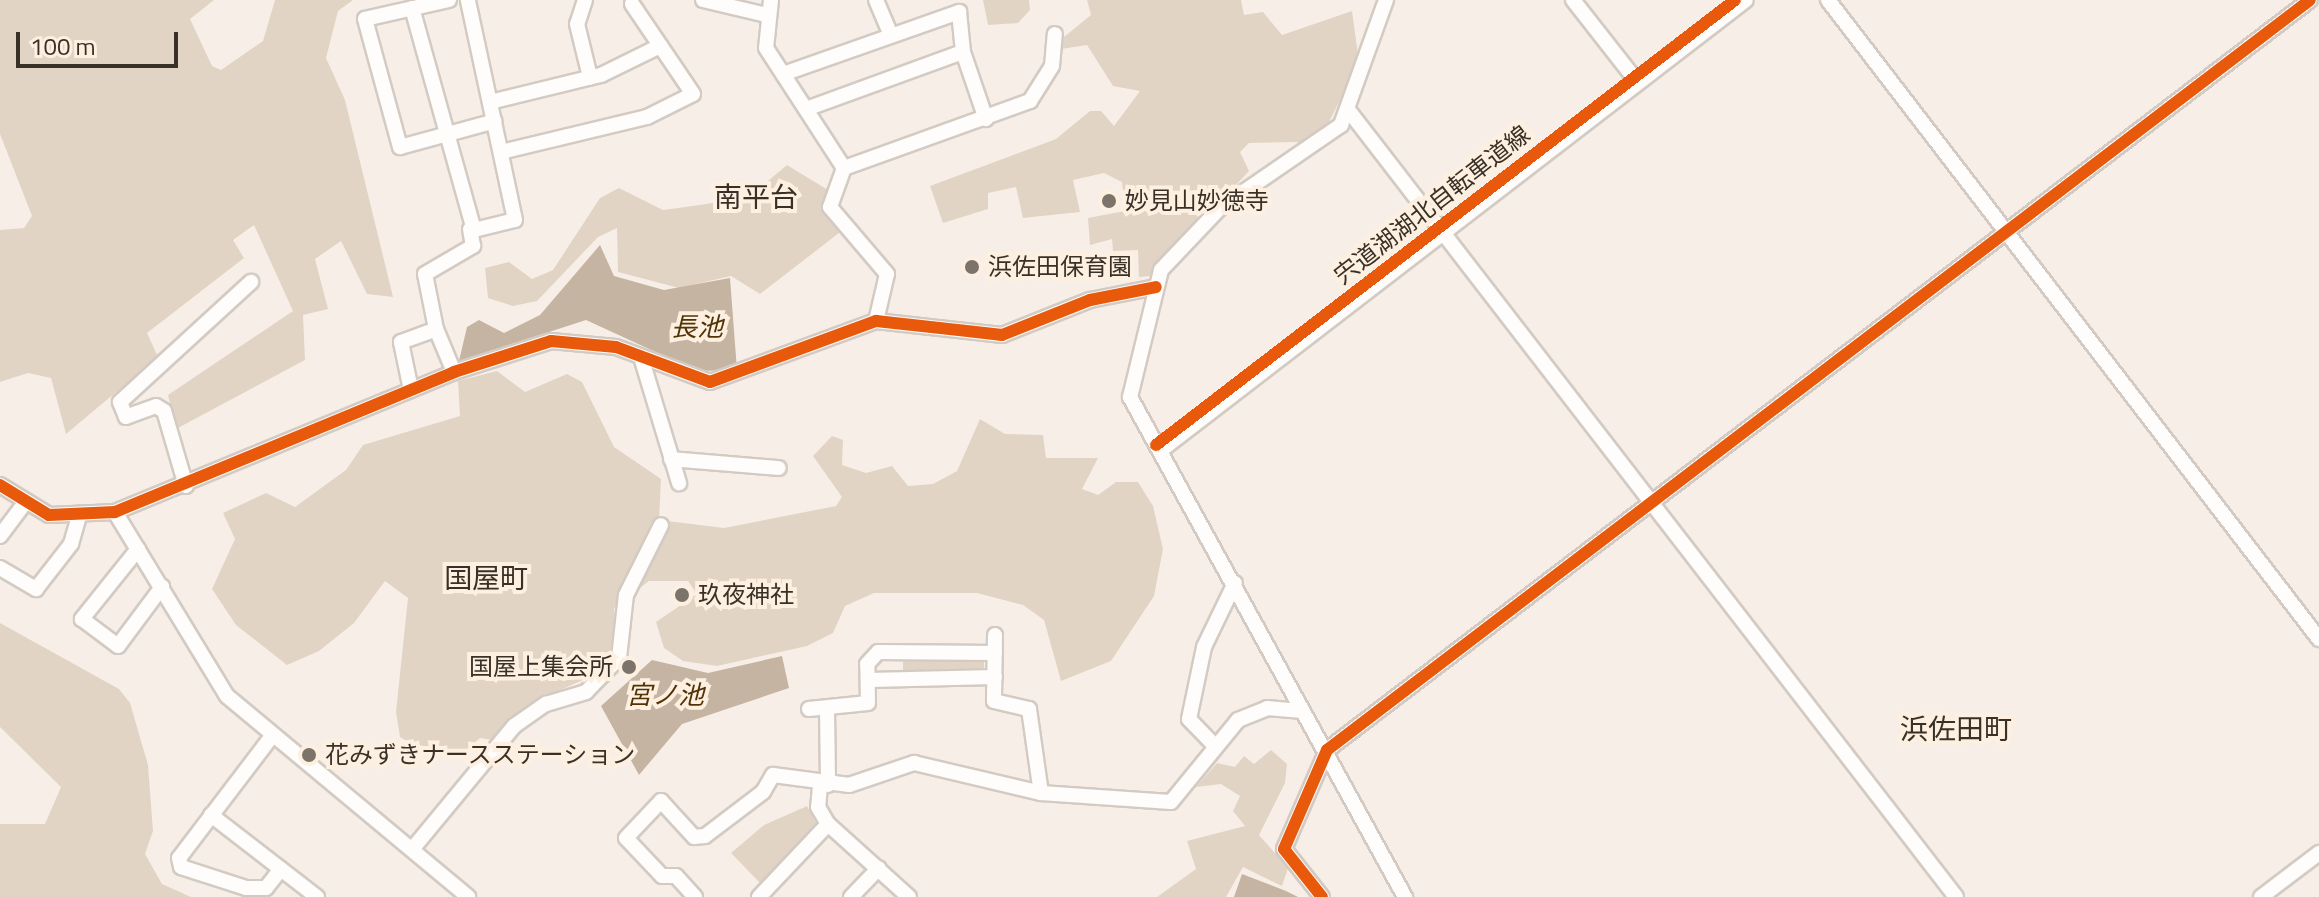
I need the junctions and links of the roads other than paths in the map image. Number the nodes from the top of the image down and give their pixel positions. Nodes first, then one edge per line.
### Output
1 (449, 0) edge
2 (468, 0) edge
3 (585, 0) edge
4 (703, 0) edge
5 (876, 0) edge
6 (1386, 0) edge
7 (1573, 0) edge
8 (1746, 0) edge
9 (1828, 0) edge
10 (2310, 0) edge
11 (634, 1) edge
12 (769, 7) edge
13 (412, 8) junction
14 (1055, 34) dead end
15 (891, 35) junction
16 (660, 46) junction
17 (963, 52) junction
18 (783, 74) junction
19 (590, 77) junction
20 (1638, 83) junction
21 (490, 102) junction
22 (806, 109) junction
23 (1349, 111) junction
24 (986, 119) junction
25 (495, 121) junction
26 (444, 136) junction
27 (501, 152) junction
28 (844, 168) junction
29 (470, 229) junction
30 (2006, 232) junction
31 (1443, 233) junction
32 (251, 282) dead end
33 (1156, 287) junction
34 (876, 321) junction
35 (436, 329) junction
36 (641, 357) junction
37 (454, 372) junction
38 (411, 390) junction
39 (1160, 451) junction
40 (671, 459) junction
41 (779, 468) dead end
42 (679, 483) dead end
43 (0, 485) edge
44 (186, 486) junction
45 (1651, 502) junction
46 (24, 504) junction
47 (115, 512) junction
48 (79, 516) junction
49 (661, 525) dead end
50 (0, 536) edge
51 (138, 549) junction
52 (0, 568) edge
53 (1235, 583) junction
54 (162, 587) junction
55 (995, 635) dead end
56 (2319, 639) edge
57 (995, 653) junction
58 (995, 677) junction
59 (869, 680) junction
60 (809, 709) dead end
61 (827, 709) junction
62 (1303, 711) junction
63 (272, 736) junction
64 (1214, 745) junction
65 (1327, 750) junction
66 (824, 786) junction
67 (1041, 793) junction
68 (211, 815) junction
69 (828, 824) junction
70 (414, 847) junction
71 (2319, 853) edge
72 (879, 868) junction
73 (281, 869) junction
74 (317, 897) edge
75 (468, 897) edge
76 (695, 897) edge
77 (759, 897) edge
78 (851, 897) edge
79 (909, 897) edge
80 (1322, 897) edge
81 (1405, 897) edge
82 (1956, 897) edge
83 (2261, 897) edge

1 - 13 street
2 - 21 street
3 - 19 street
4 - 12 street
5 - 15 street
6 - 23 street
7 - 20 street
8 - 20 street
9 - 30 street
10 - 30 street
11 - 16 street
12 - 18 street
13 - 26 street
13 - 26 street
14 - 24 street
15 - 17 street
15 - 18 street
16 - 19 street
16 - 27 street
17 - 22 street
17 - 24 street
18 - 22 street
19 - 21 street
20 - 31 street
21 - 25 street
22 - 28 street
23 - 31 street
23 - 33 street
24 - 28 street
25 - 26 street
25 - 27 street
26 - 29 street
27 - 29 street
28 - 34 street
29 - 35 street
30 - 45 street
30 - 56 street
31 - 39 street
31 - 45 street
32 - 44 street
33 - 34 street
33 - 39 street
34 - 36 street
35 - 37 street
35 - 38 street
36 - 37 street
36 - 40 street
37 - 38 street
38 - 44 street
39 - 53 street
40 - 41 street
40 - 42 street
43 - 46 street
44 - 47 street
45 - 65 street
45 - 82 street
46 - 48 street
46 - 50 street
47 - 48 street
47 - 51 street
48 - 52 street
49 - 70 street
51 - 54 street
51 - 54 street
53 - 62 street
53 - 64 street
54 - 63 street
55 - 57 street
57 - 58 street
57 - 59 street
58 - 59 street
58 - 67 street
59 - 61 street
60 - 61 street
61 - 66 street
62 - 64 street
62 - 65 street
63 - 68 street
63 - 70 street
64 - 67 street
65 - 80 street
65 - 81 street
66 - 67 street
66 - 69 street
66 - 76 street
68 - 73 street
68 - 73 street
69 - 72 street
69 - 77 street
70 - 75 street
71 - 83 street
72 - 78 street
72 - 79 street
73 - 74 street

